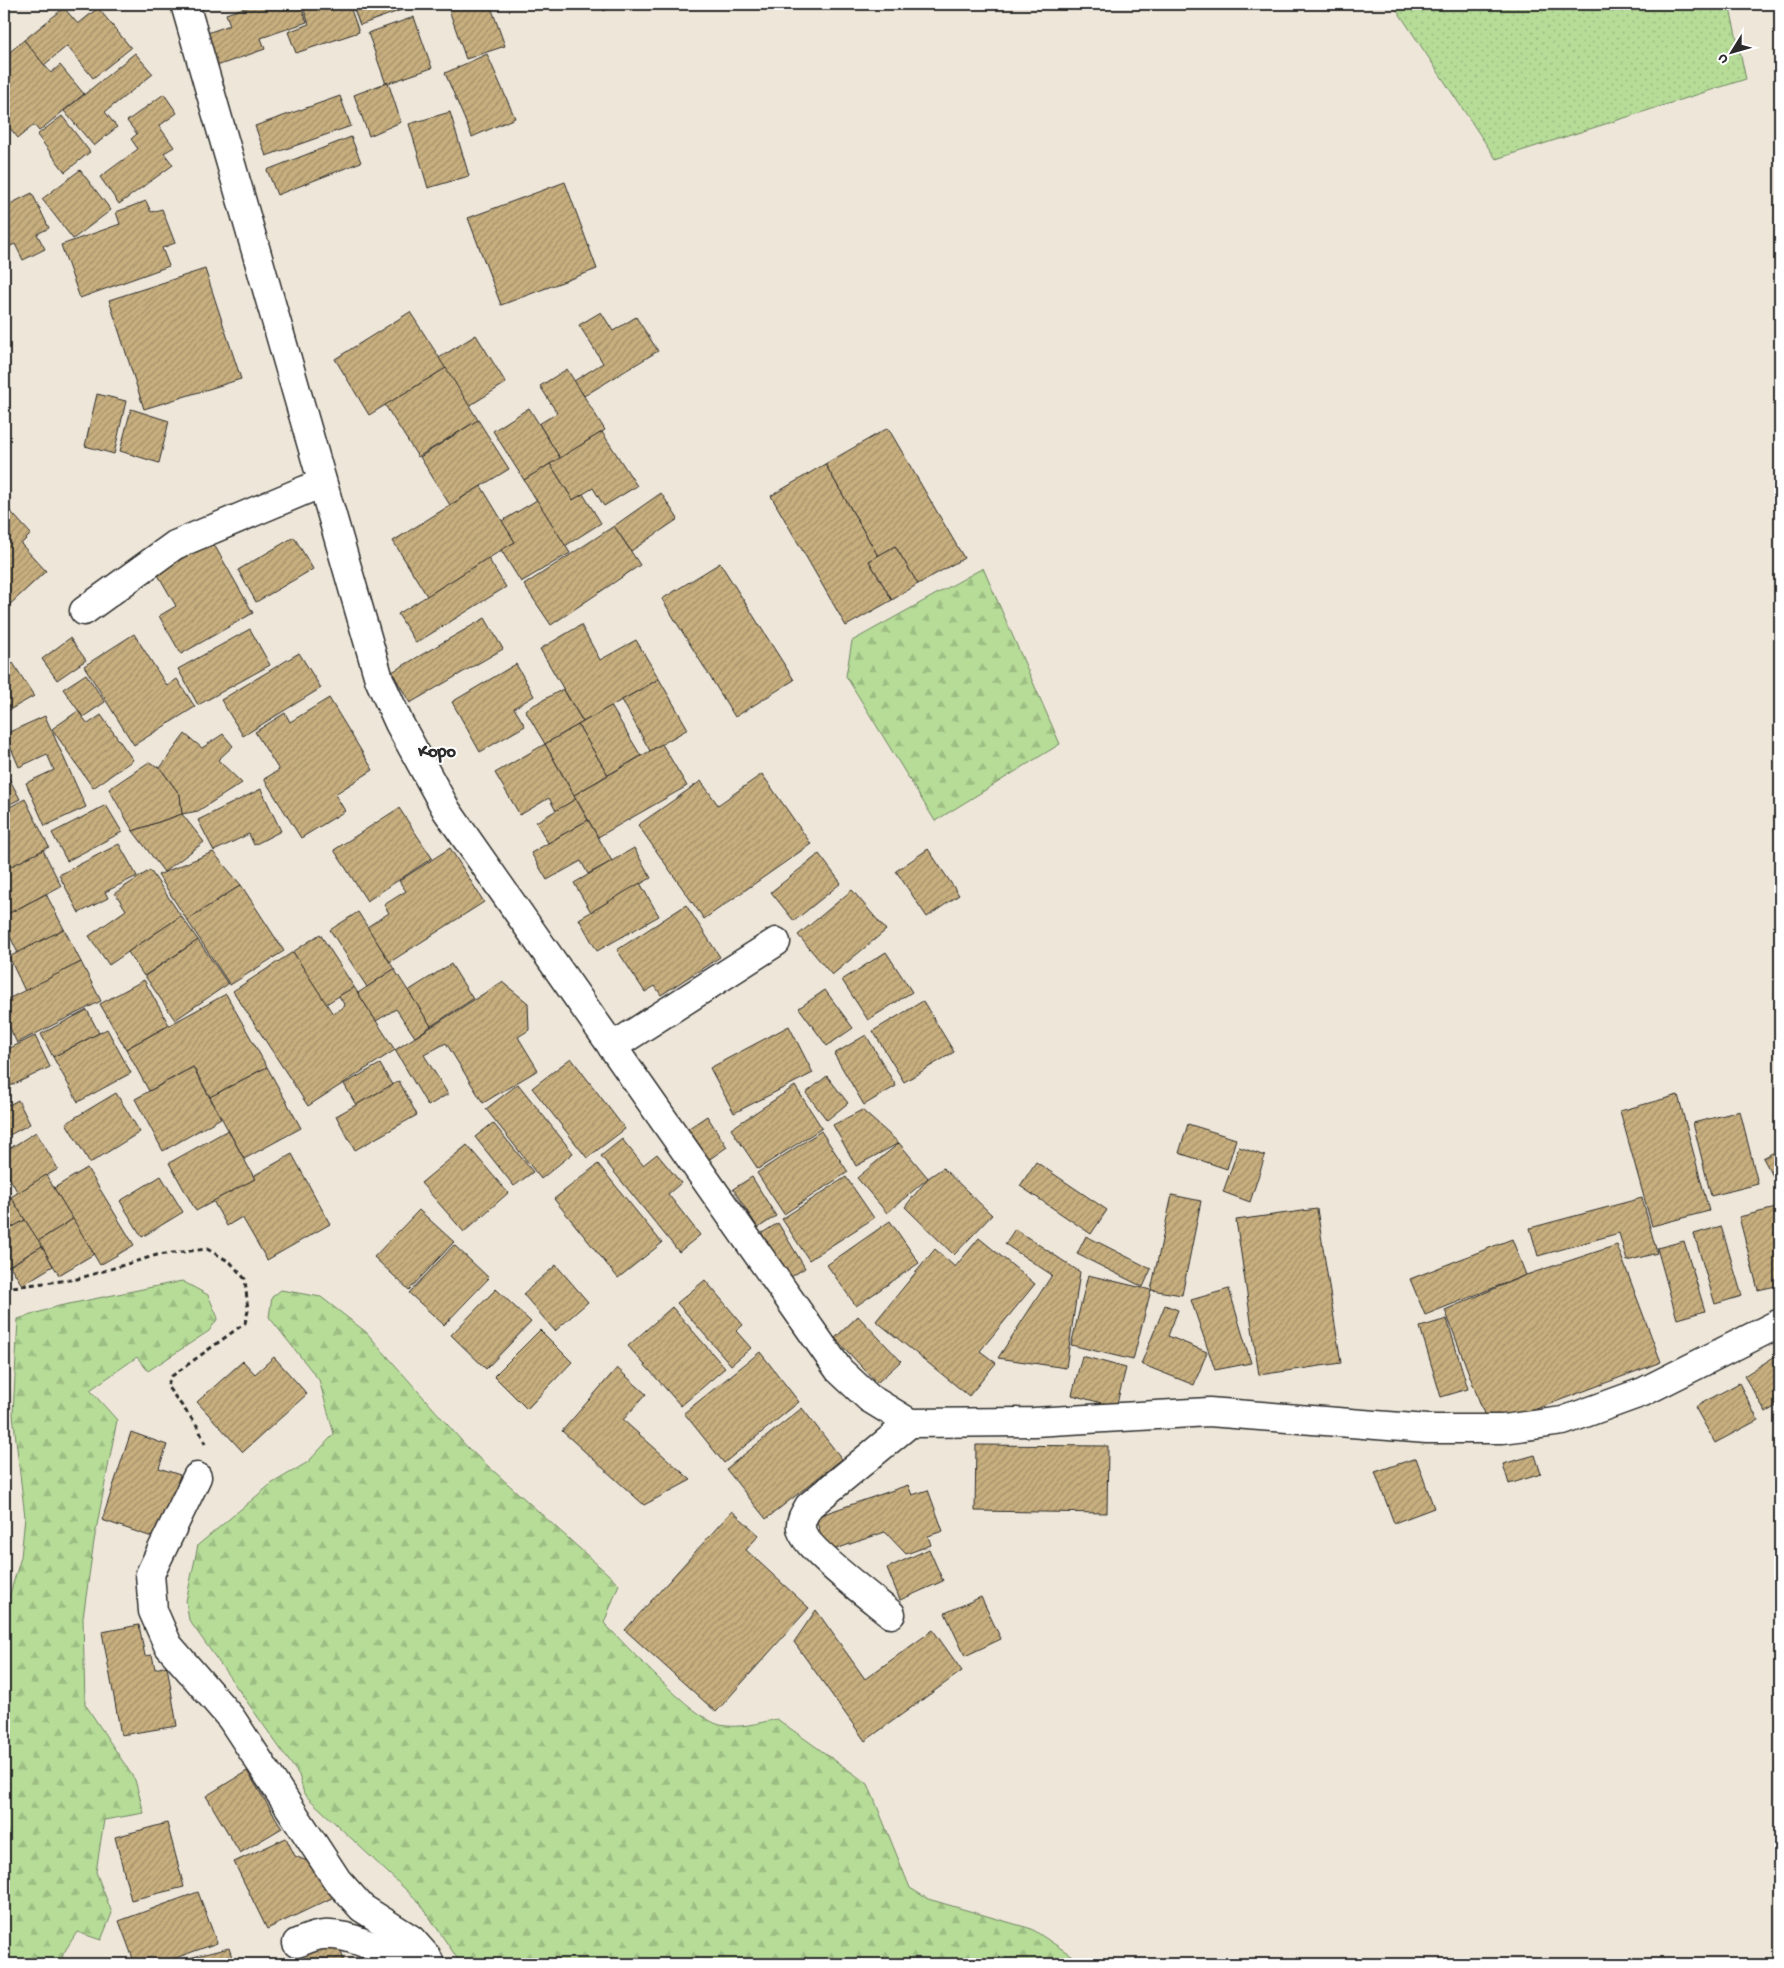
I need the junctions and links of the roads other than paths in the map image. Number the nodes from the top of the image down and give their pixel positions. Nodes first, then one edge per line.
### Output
1 (185, 4) edge
2 (322, 483) junction
3 (84, 611) dead end
4 (776, 942) dead end
5 (612, 1047) junction
6 (1780, 1323) edge
7 (910, 1423) junction
8 (196, 1477) road end
9 (891, 1614) dead end
10 (297, 1943) dead end
11 (410, 1964) edge
12 (430, 1964) edge

1 - 2 street
2 - 3 street
2 - 5 street
4 - 5 street
5 - 7 street
6 - 7 street
7 - 9 street
8 - 12 street
10 - 11 street

